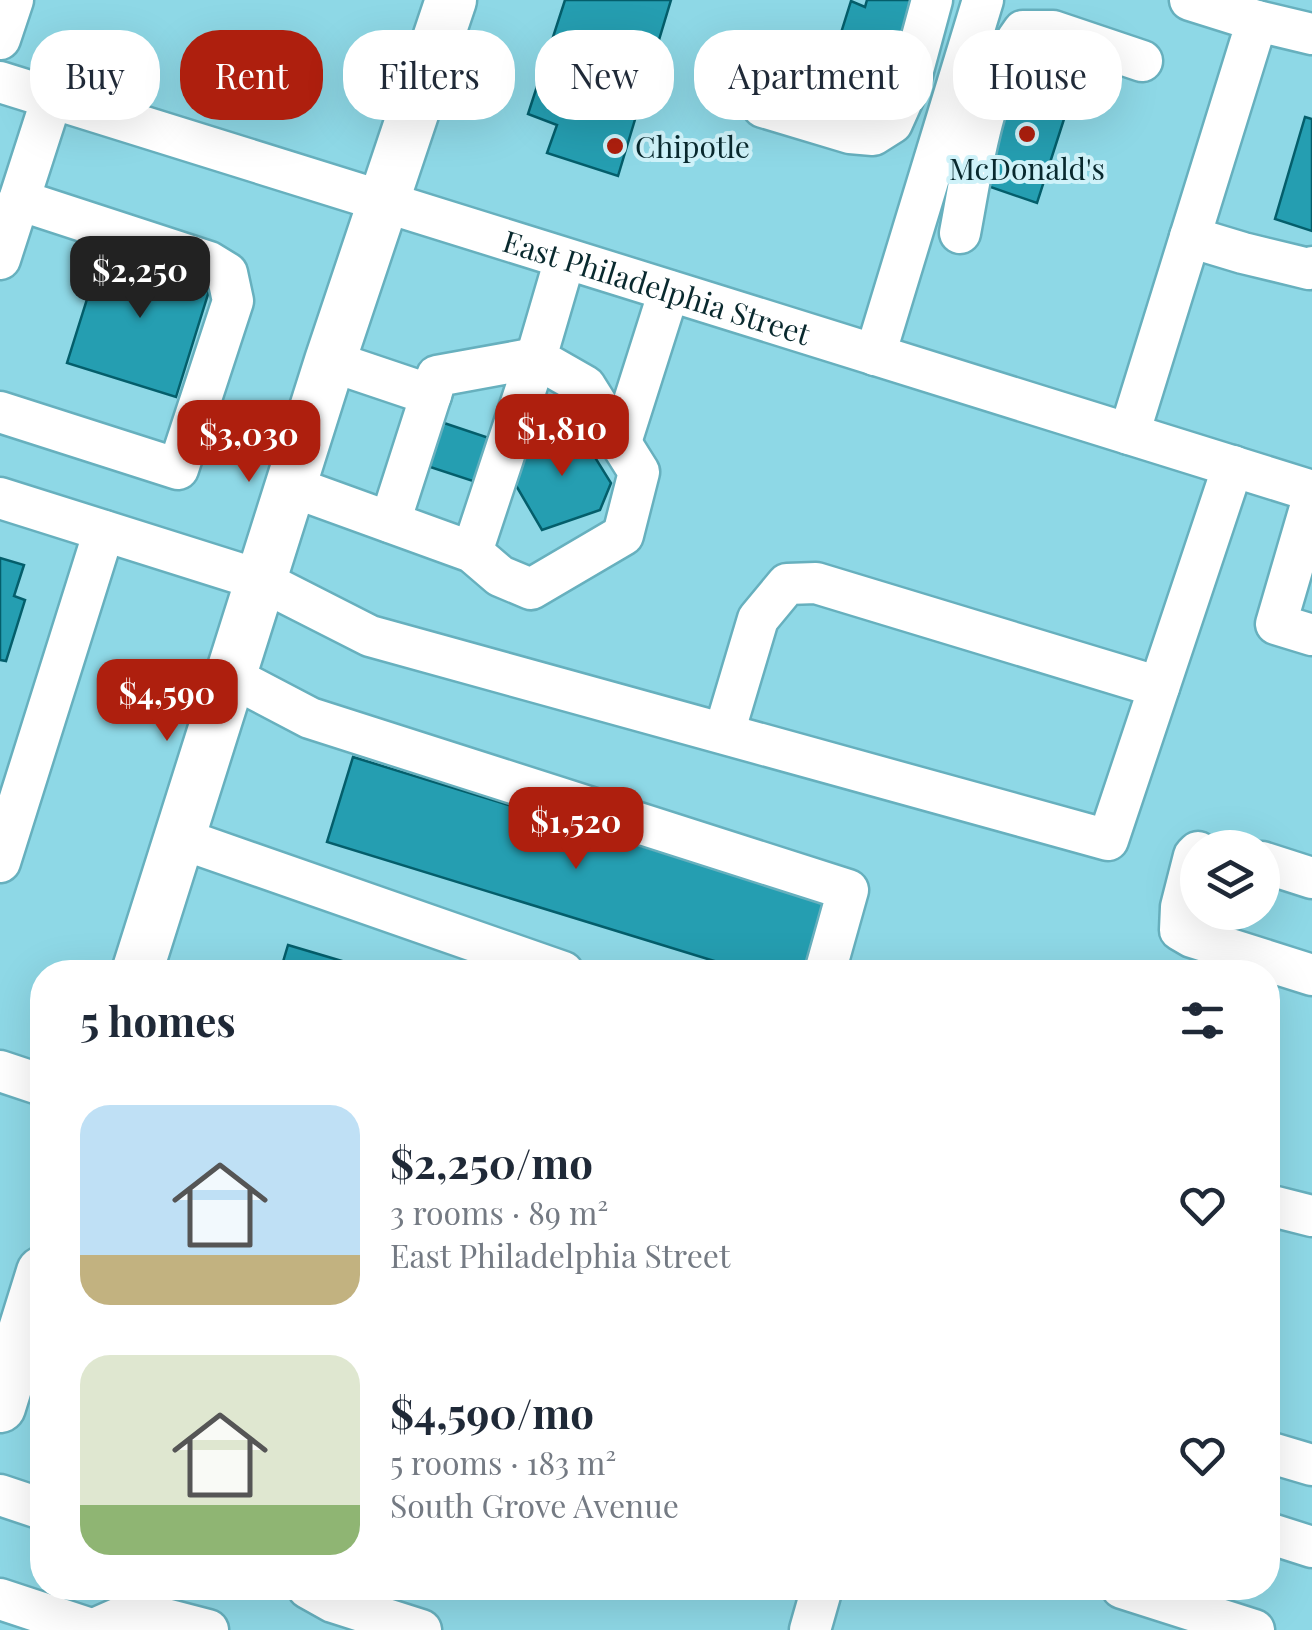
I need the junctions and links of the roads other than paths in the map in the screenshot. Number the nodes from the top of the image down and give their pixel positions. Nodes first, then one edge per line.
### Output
1 (12, 0) edge
2 (451, 0) edge
3 (932, 0) edge
4 (983, 0) edge
5 (1190, 0) edge
6 (1257, 21) junction
7 (924, 30) edge
8 (1312, 34) edge
9 (0, 38) edge
10 (1138, 73) dead end
11 (0, 82) edge
12 (30, 91) edge
13 (45, 120) edge
14 (122, 120) edge
15 (806, 120) edge
16 (893, 120) edge
17 (19, 200) junction
18 (384, 202) junction
19 (960, 232) dead end
20 (1190, 236) junction
21 (565, 259) junction
22 (0, 260) edge
23 (1312, 267) edge
24 (670, 291) junction
25 (876, 355) junction
26 (536, 358) junction
27 (330, 361) junction
28 (430, 394) junction
29 (0, 412) edge
30 (1128, 434) junction
31 (622, 442) junction
32 (1233, 466) junction
33 (290, 486) junction
34 (1312, 491) edge
35 (0, 498) edge
36 (1312, 500) edge
37 (390, 522) junction
38 (104, 531) junction
39 (472, 552) junction
40 (260, 580) junction
41 (1312, 635) edge
42 (230, 676) junction
43 (1159, 687) junction
44 (724, 734) junction
45 (179, 838) junction
46 (0, 862) edge
47 (1280, 868) edge
48 (1312, 878) edge
49 (1180, 930) edge
50 (141, 960) edge
51 (529, 960) edge
52 (828, 960) edge
53 (1265, 960) edge
54 (1280, 965) edge
55 (1312, 975) edge
56 (0, 1072) edge
57 (30, 1081) edge
58 (1280, 1206) edge
59 (1311, 1212) edge
60 (30, 1310) edge
61 (0, 1406) edge
62 (1280, 1456) edge
63 (1312, 1465) edge
64 (0, 1495) edge
65 (30, 1505) edge
66 (1280, 1537) edge
67 (1312, 1547) edge
68 (0, 1599) edge
69 (330, 1600) edge
70 (819, 1600) edge
71 (1160, 1600) edge
72 (94, 1630) edge
73 (208, 1630) edge
74 (421, 1630) edge
75 (810, 1630) edge
76 (1254, 1630) edge

1 - 9 street
2 - 18 main road
3 - 7 street
4 - 25 street
5 - 6 street
6 - 8 street
6 - 20 street
10 - 19 street
11 - 12 street, East Philadelphia Street
13 - 17 street
14 - 18 street, East Philadelphia Street
15 - 16 street
17 - 22 street
17 - 29 street
18 - 21 street, East Philadelphia Street
18 - 27 main road
20 - 23 street
20 - 30 street
21 - 24 street, East Philadelphia Street
21 - 26 street
24 - 25 street, East Philadelphia Street
24 - 31 street
25 - 30 street, East Philadelphia Street
26 - 28 street
26 - 31 street
26 - 39 street
27 - 28 street
27 - 33 main road
28 - 37 street
30 - 32 street, East Philadelphia Street
31 - 39 street
32 - 34 street, East Philadelphia Street
32 - 43 street
33 - 37 street
33 - 40 main road
35 - 38 street
36 - 41 street
37 - 39 street
38 - 40 street
38 - 46 street
40 - 42 main road
40 - 44 street
42 - 45 main road
42 - 52 street
43 - 44 street
43 - 44 street
45 - 50 main road
45 - 51 street
47 - 48 street
49 - 53 street
54 - 55 street
56 - 57 street
58 - 59 street
60 - 61 main road
62 - 63 street
64 - 65 street
66 - 67 street
68 - 72 street
69 - 74 street
70 - 75 street
71 - 76 street
72 - 73 street

